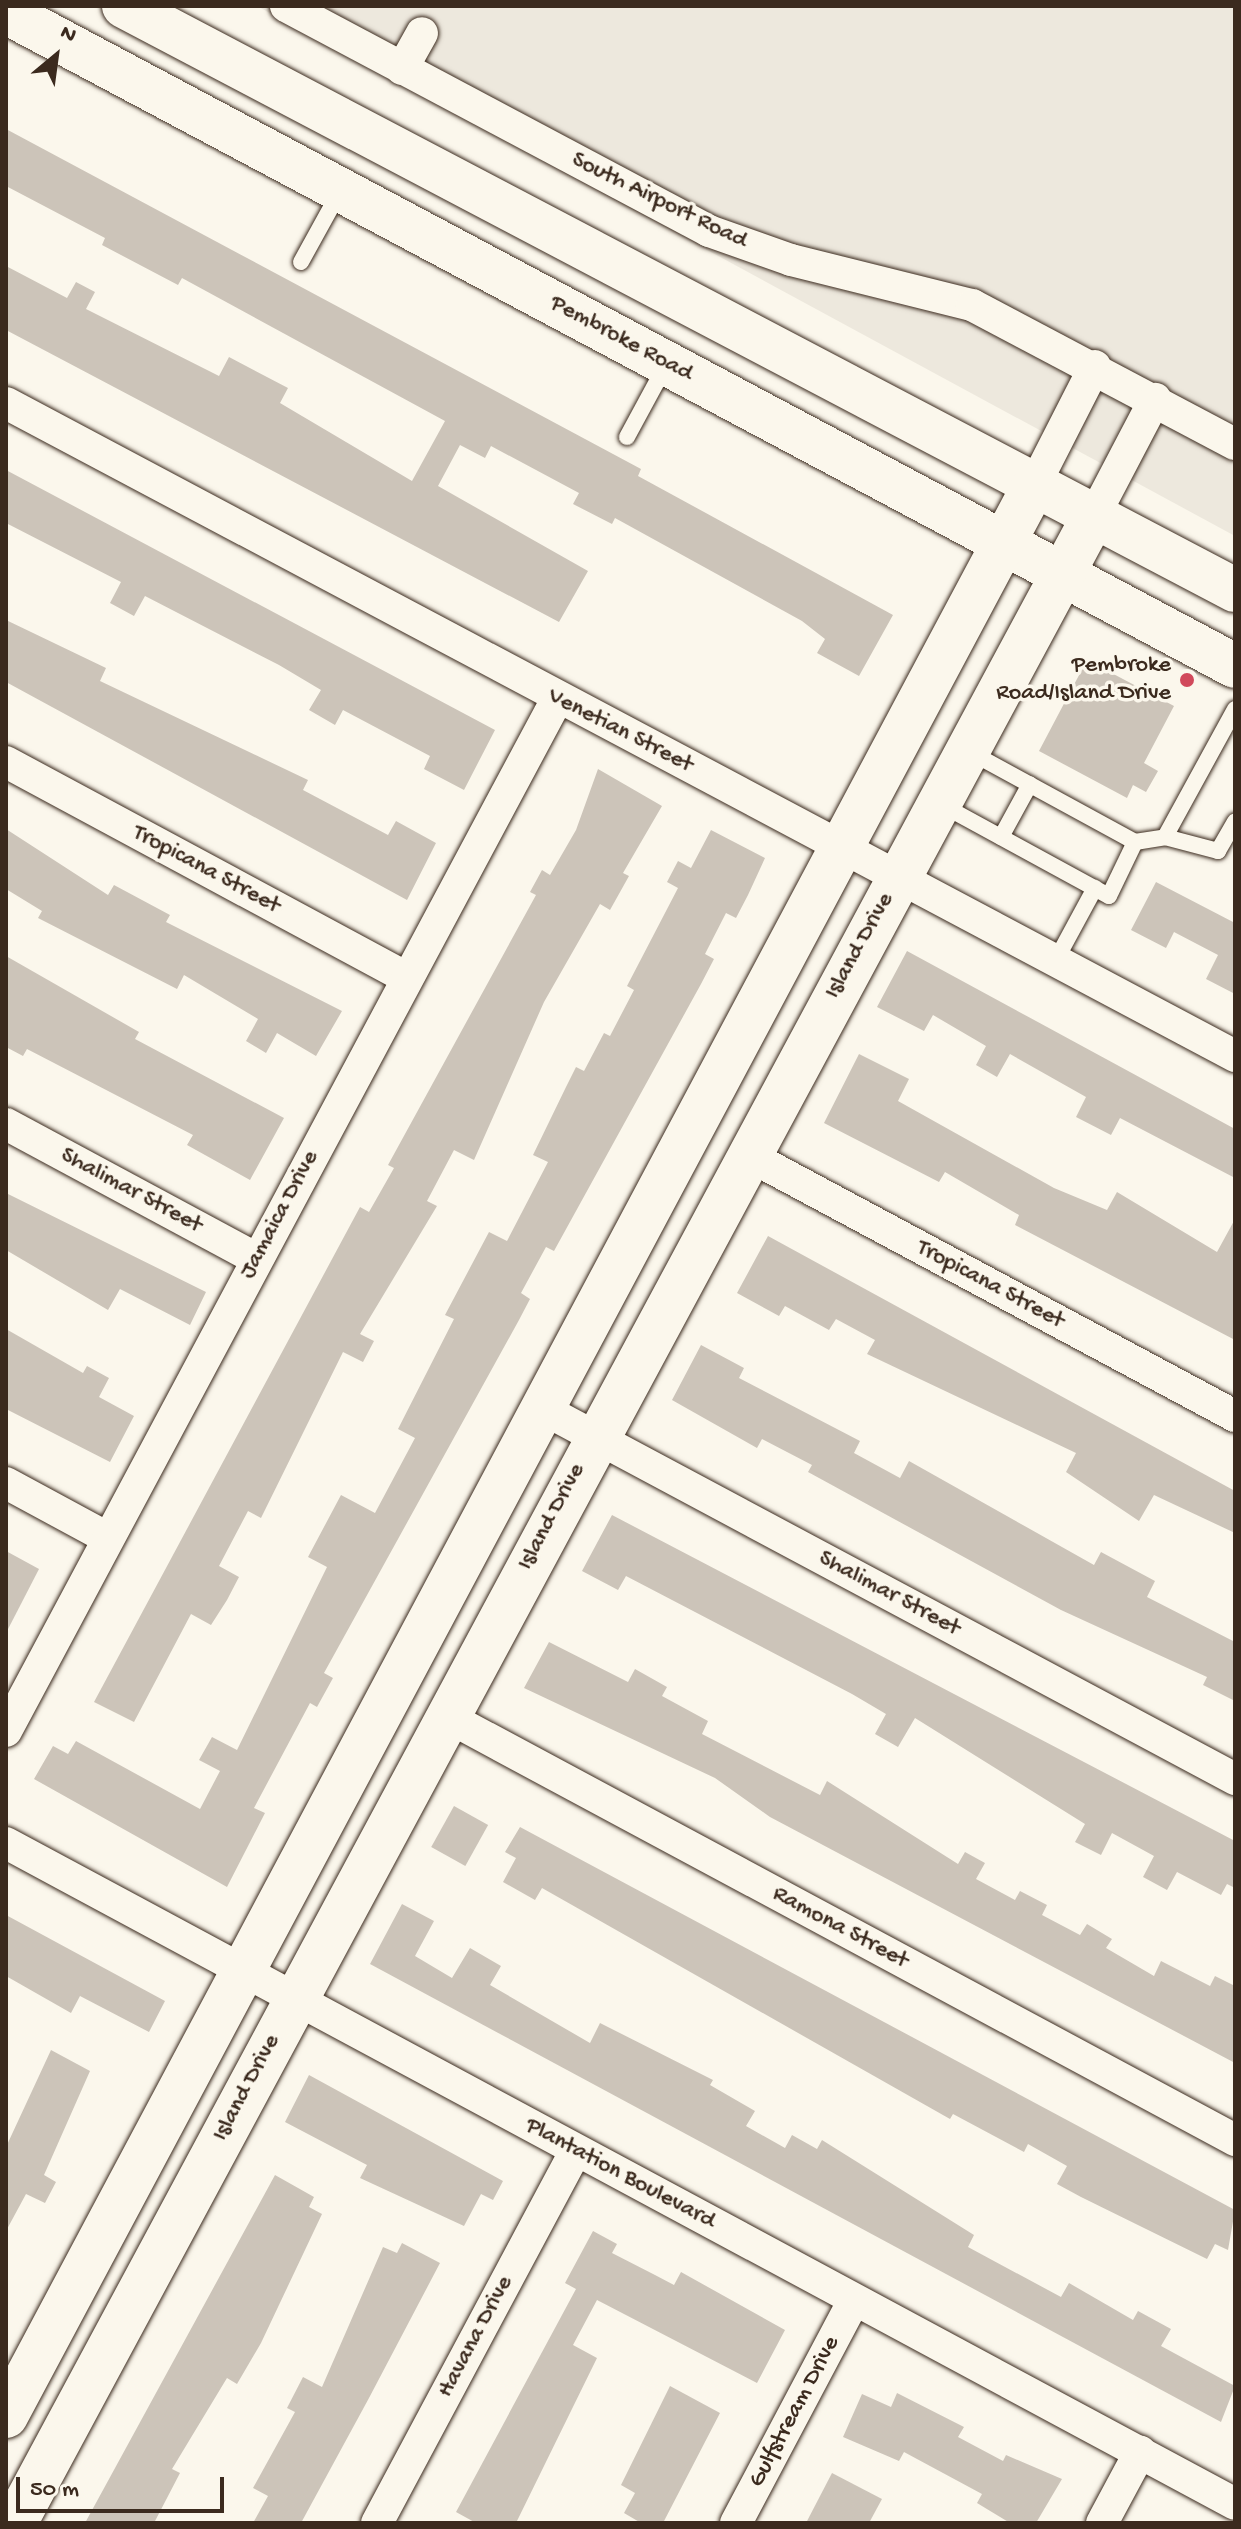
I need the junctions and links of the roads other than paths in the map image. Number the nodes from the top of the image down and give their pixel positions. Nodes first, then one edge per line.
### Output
1 (124, 6) edge
2 (286, 6) edge
3 (6, 12) edge
4 (422, 33) dead end
5 (402, 69) junction
6 (340, 191) junction
7 (301, 262) dead end
8 (667, 363) junction
9 (1095, 366) junction
10 (1155, 399) junction
11 (6, 403) edge
12 (627, 437) dead end
13 (1235, 444) edge
14 (1036, 482) junction
15 (1095, 514) junction
16 (1005, 542) junction
17 (1064, 574) junction
18 (1235, 590) edge
19 (1235, 666) edge
20 (557, 699) junction
21 (1235, 709) edge
22 (970, 752) junction
23 (6, 762) edge
24 (1030, 784) junction
25 (942, 805) junction
26 (1235, 821) edge
27 (1001, 837) junction
28 (1165, 837) junction
29 (1135, 842) junction
30 (843, 846) junction
31 (900, 876) junction
32 (1095, 888) junction
33 (1056, 960) junction
34 (406, 977) junction
35 (1235, 1056) edge
36 (6, 1124) edge
37 (746, 1154) junction
38 (257, 1259) junction
39 (543, 1409) junction
40 (1235, 1416) edge
41 (595, 1437) junction
42 (6, 1483) edge
43 (106, 1537) junction
44 (446, 1716) junction
45 (6, 1731) edge
46 (1235, 1779) edge
47 (6, 1843) edge
48 (244, 1972) junction
49 (295, 1999) junction
50 (1235, 2140) edge
51 (576, 2151) junction
52 (854, 2300) junction
53 (6, 2416) edge
54 (1140, 2452) junction
55 (1235, 2504) edge
56 (15, 2523) edge
57 (377, 2523) edge
58 (736, 2523) edge
59 (1102, 2523) edge

1 - 14 street
2 - 5 street, South Airport Road
3 - 6 street, Pembroke Road
4 - 5 street
5 - 9 street, South Airport Road
6 - 7 lane
6 - 8 street, Pembroke Road
8 - 12 lane
8 - 16 street, Pembroke Road
9 - 10 street, South Airport Road
9 - 14 street
10 - 13 street, South Airport Road
10 - 15 street
11 - 20 street, Venetian Street
14 - 15 street
14 - 16 street
15 - 17 street, Island Drive
15 - 18 street
16 - 17 street, Pembroke Road
16 - 30 street
17 - 19 street, Pembroke Road
17 - 22 street, Island Drive
20 - 30 street, Venetian Street
20 - 34 street, Jamaica Drive
21 - 28 lane
22 - 24 lane
22 - 25 street, Island Drive
23 - 34 street, Tropicana Street
24 - 27 lane
24 - 29 lane
25 - 27 lane
25 - 31 street, Island Drive
26 - 28 lane
27 - 32 lane
28 - 29 lane
29 - 32 lane
30 - 31 street, Venetian Street
30 - 39 street
31 - 33 street, Venetian Street
31 - 37 street, Island Drive
32 - 33 lane
33 - 35 street, Venetian Street
34 - 38 street, Jamaica Drive
36 - 38 street, Shalimar Street
37 - 40 street, Tropicana Street
37 - 41 street, Island Drive
38 - 43 street, Jamaica Drive
39 - 41 street, Shalimar Street
39 - 48 street
41 - 44 street, Island Drive
41 - 46 street, Shalimar Street
42 - 43 street
43 - 45 street, Jamaica Drive
44 - 49 street, Island Drive
44 - 50 street, Ramona Street
47 - 48 street, Plantation Boulevard
48 - 49 street, Plantation Boulevard
48 - 53 street
49 - 51 street, Plantation Boulevard
49 - 56 street, Island Drive
51 - 52 street, Plantation Boulevard
51 - 57 street, Havana Drive
52 - 54 street, Plantation Boulevard
52 - 58 street, Gulfstream Drive
54 - 55 street, Plantation Boulevard
54 - 59 street

